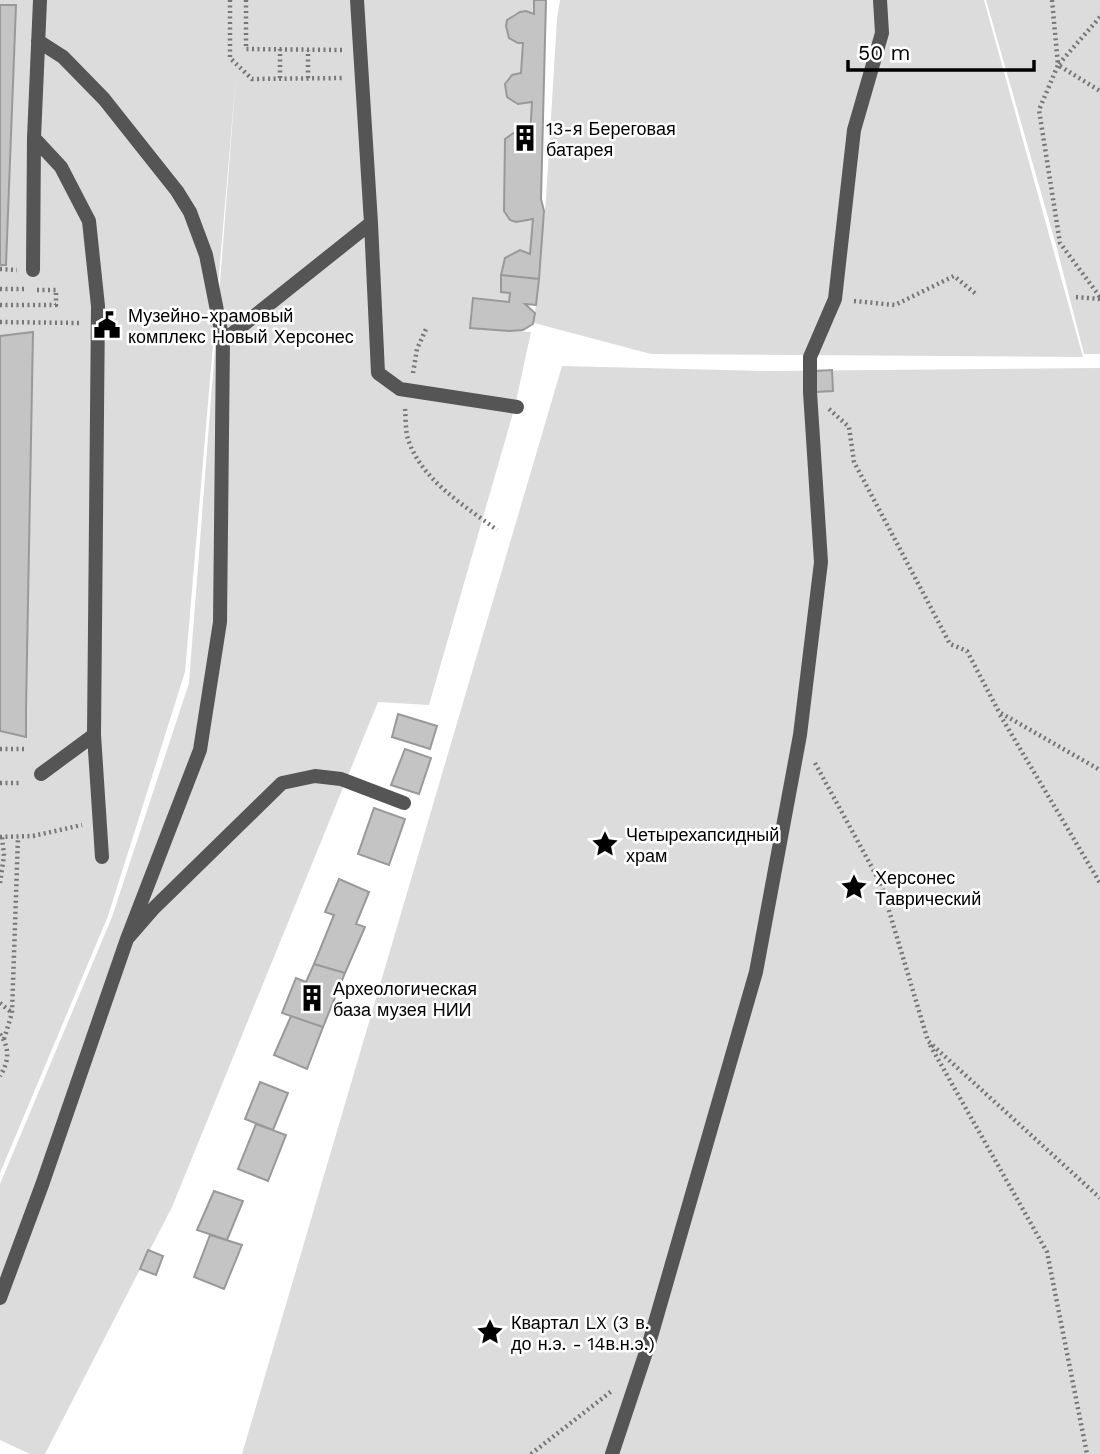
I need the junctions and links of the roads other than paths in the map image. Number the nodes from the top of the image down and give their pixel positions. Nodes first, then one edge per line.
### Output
1 (40, 0) edge
2 (357, 0) edge
3 (880, 0) edge
4 (38, 41) junction
5 (34, 138) junction
6 (371, 223) junction
7 (33, 270) dead end
8 (223, 341) junction
9 (517, 407) dead end
10 (93, 735) junction
11 (41, 774) dead end
12 (404, 803) dead end
13 (102, 857) dead end
14 (127, 939) junction
15 (0, 1298) edge
16 (612, 1454) edge

1 - 4 lane
2 - 6 lane
3 - 16 lane
4 - 5 lane
4 - 8 lane
5 - 7 lane
5 - 10 lane
6 - 8 lane
6 - 9 lane
8 - 14 lane
10 - 11 lane
10 - 13 lane
12 - 14 lane
14 - 15 lane

